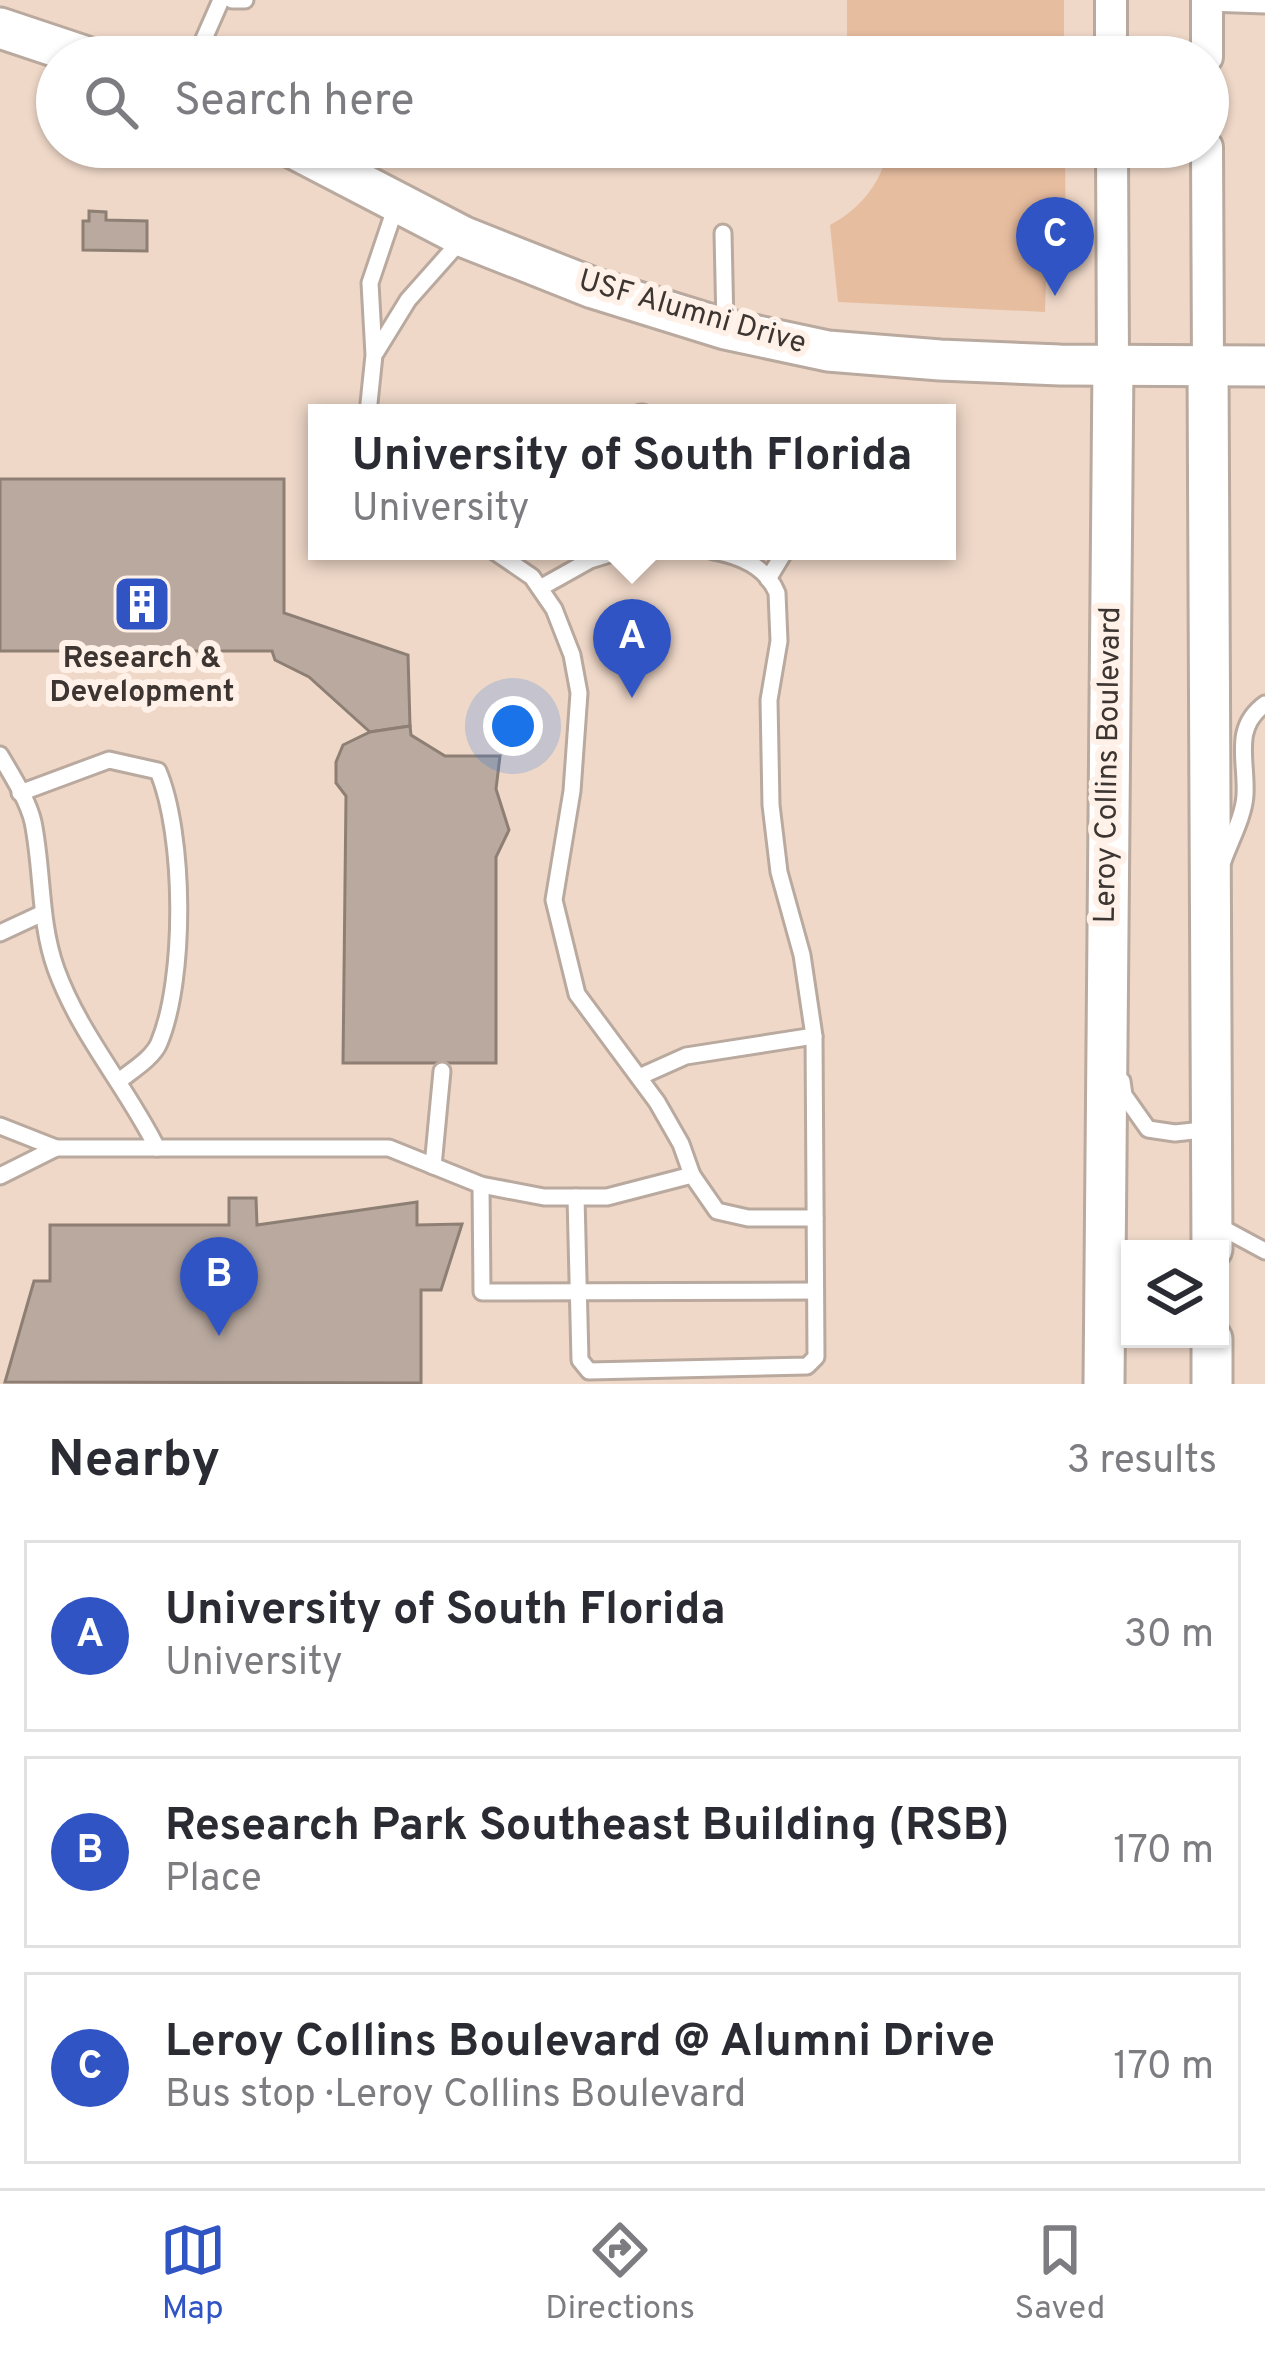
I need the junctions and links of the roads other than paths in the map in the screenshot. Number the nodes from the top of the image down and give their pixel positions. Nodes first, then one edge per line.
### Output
1 (221, 0) edge
2 (232, 0) edge
3 (245, 0) edge
4 (1111, 0) edge
5 (1207, 2) edge
6 (1265, 5) edge
7 (0, 28) edge
8 (205, 36) edge
9 (1112, 36) edge
10 (1207, 36) edge
11 (36, 40) edge
12 (330, 168) edge
13 (1112, 168) edge
14 (1207, 168) edge
15 (397, 204) junction
16 (723, 233) dead end
17 (464, 237) junction
18 (725, 328) junction
19 (374, 355) junction
20 (1113, 364) junction
21 (1208, 365) junction
22 (1265, 365) edge
23 (369, 404) edge
24 (507, 560) edge
25 (594, 560) edge
26 (748, 560) edge
27 (779, 560) edge
28 (768, 579) junction
29 (540, 588) junction
30 (1265, 704) edge
31 (0, 755) edge
32 (20, 794) junction
33 (1210, 898) junction
34 (43, 913) junction
35 (1107, 923) junction
36 (0, 933) edge
37 (814, 1036) junction
38 (442, 1071) dead end
39 (639, 1077) junction
40 (119, 1081) junction
41 (0, 1126) edge
42 (1212, 1129) junction
43 (56, 1148) junction
44 (157, 1148) junction
45 (433, 1166) junction
46 (692, 1175) junction
47 (0, 1176) edge
48 (481, 1185) junction
49 (576, 1197) junction
50 (815, 1218) junction
51 (1212, 1236) edge
52 (1265, 1251) edge
53 (578, 1292) junction
54 (815, 1292) junction
55 (1212, 1348) edge
56 (1104, 1384) edge
57 (1212, 1384) edge

1 - 8 lane
2 - 3 lane
4 - 9 street
5 - 6 lane
5 - 10 street
7 - 11 street
12 - 15 street, USF Alumni Drive
13 - 20 street, Leroy Collins Boulevard
14 - 21 street
15 - 17 street, USF Alumni Drive
15 - 19 lane
16 - 18 lane
17 - 18 street, USF Alumni Drive
17 - 19 lane
18 - 20 street, USF Alumni Drive
19 - 23 lane
20 - 21 street, USF Alumni Drive
20 - 35 street, Leroy Collins Boulevard
21 - 22 street, USF Alumni Drive
21 - 33 street
24 - 29 lane
25 - 29 lane
26 - 28 lane
27 - 28 lane
28 - 37 lane
29 - 39 lane
30 - 33 lane
31 - 32 lane
32 - 34 lane
32 - 40 lane
33 - 42 street
34 - 36 lane
34 - 40 lane
35 - 42 lane
35 - 56 street, Leroy Collins Boulevard
37 - 39 lane
37 - 50 lane
38 - 45 lane
39 - 46 lane
40 - 44 lane
41 - 43 lane
42 - 51 street
43 - 44 lane
43 - 47 lane
44 - 45 lane
45 - 48 lane
46 - 49 lane
46 - 50 lane
48 - 49 lane
48 - 53 lane
49 - 53 lane
50 - 54 lane
51 - 52 lane
53 - 54 lane
53 - 54 lane
55 - 57 street

